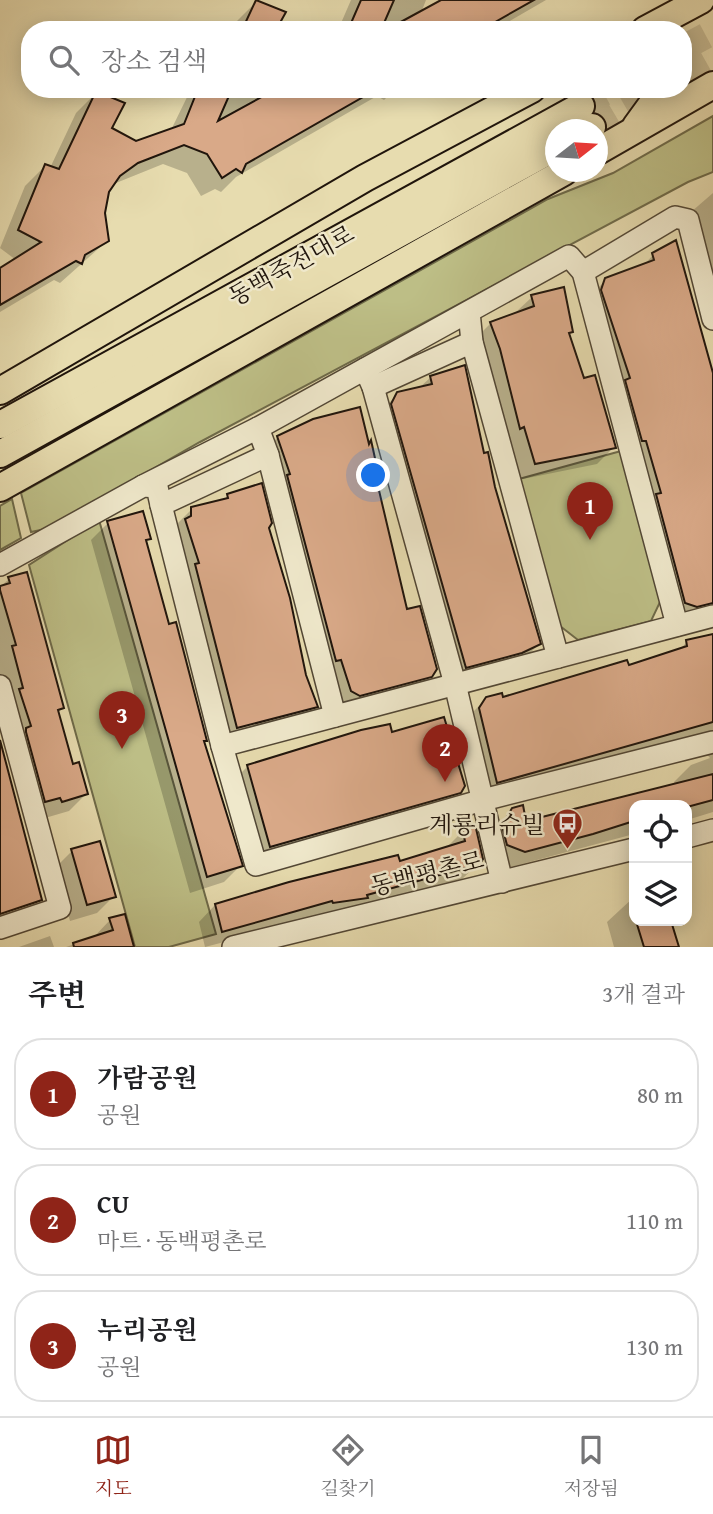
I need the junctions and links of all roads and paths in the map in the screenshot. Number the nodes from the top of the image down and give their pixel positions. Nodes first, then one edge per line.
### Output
1 (701, 0) edge
2 (662, 21) edge
3 (713, 85) edge
4 (692, 97) edge
5 (515, 98) edge
6 (654, 98) edge
7 (689, 98) edge
8 (608, 128) edge
9 (635, 128) junction
10 (545, 150) edge
11 (545, 153) edge
12 (546, 182) edge
13 (583, 272) junction
14 (468, 312) junction
15 (713, 319) edge
16 (472, 342) junction
17 (369, 378) junction
18 (0, 391) edge
19 (0, 425) edge
20 (258, 428) junction
21 (0, 454) edge
22 (268, 455) junction
23 (144, 486) junction
24 (0, 488) edge
25 (162, 505) junction
26 (0, 565) edge
27 (713, 616) edge
28 (677, 625) junction
29 (558, 657) junction
30 (455, 684) junction
31 (0, 686) edge
32 (334, 716) junction
33 (713, 742) edge
34 (222, 747) junction
35 (483, 800) junction
36 (713, 830) edge
37 (692, 835) edge
38 (629, 850) edge
39 (502, 882) junction
40 (0, 928) edge
41 (233, 947) edge

1 - 2 main road
3 - 4 main road, 동백죽전대로
5 - 18 main road, 동백죽전대로
6 - 9 main road
7 - 9 main road, 동백죽전대로
8 - 9 main road, 동백죽전대로
10 - 19 main road, 동백죽전대로
11 - 21 main road, 동백죽전대로
12 - 24 main road
13 - 14 street
13 - 15 street
13 - 28 street
14 - 16 street
14 - 17 street
16 - 17 street
16 - 29 street
17 - 20 street
17 - 30 street
20 - 22 street
20 - 23 street
22 - 25 street
22 - 32 street
23 - 25 street
23 - 26 street
25 - 34 street
27 - 28 street
28 - 29 street
29 - 30 street
30 - 32 street
30 - 35 street
31 - 40 street
32 - 34 street
33 - 35 street
34 - 35 street
35 - 39 street
36 - 37 street
38 - 39 street, 동백평촌로
39 - 41 street, 동백평촌로

